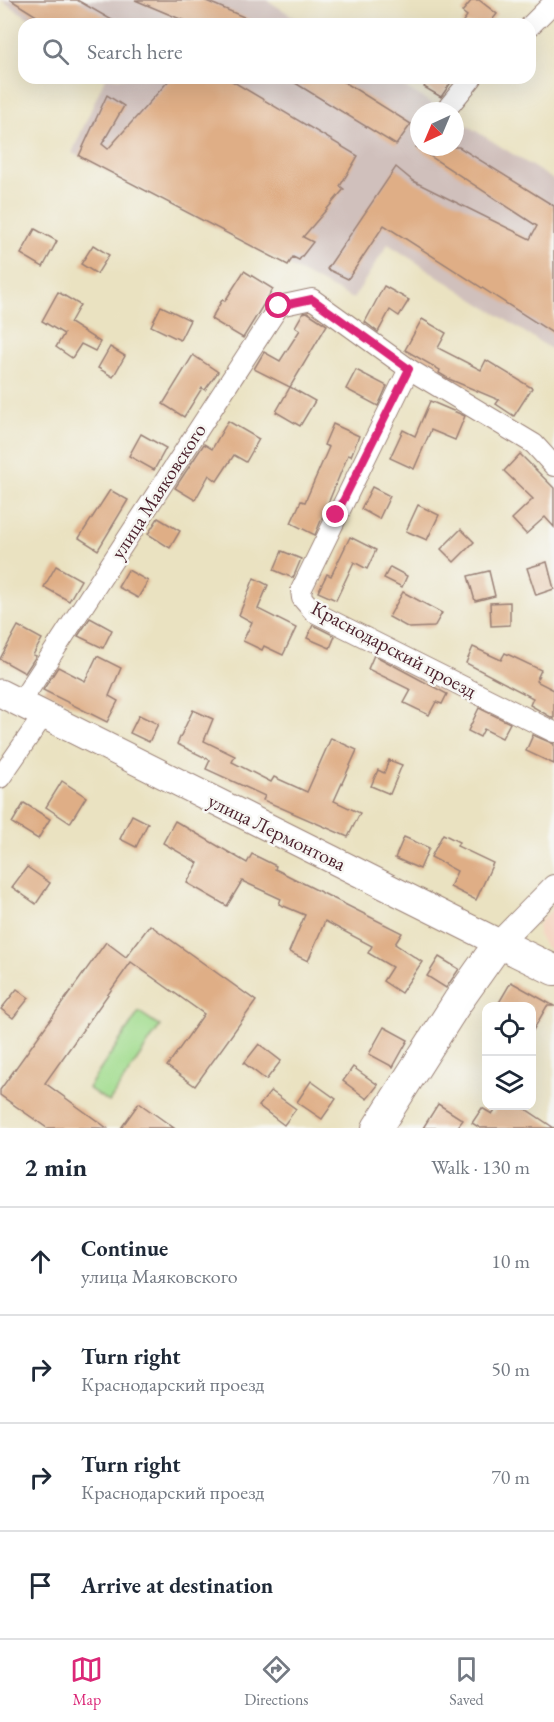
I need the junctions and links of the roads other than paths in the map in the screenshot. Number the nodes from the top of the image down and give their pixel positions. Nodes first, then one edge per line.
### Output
1 (554, 2) edge
2 (536, 20) edge
3 (467, 84) edge
4 (452, 102) edge
5 (409, 369) junction
6 (554, 466) edge
7 (10, 698) edge
8 (44, 716) junction
9 (554, 732) edge
10 (0, 778) edge
11 (554, 887) edge
12 (499, 943) junction
13 (554, 970) edge
14 (377, 1128) edge

1 - 2 street
3 - 4 street
5 - 6 street
5 - 7 street, улица Маяковского
5 - 9 street, Краснодарский проезд
7 - 8 main road, улица Лермонтова
8 - 10 street
8 - 12 main road, улица Лермонтова
11 - 12 street
12 - 13 main road, улица Лермонтова
12 - 14 main road

